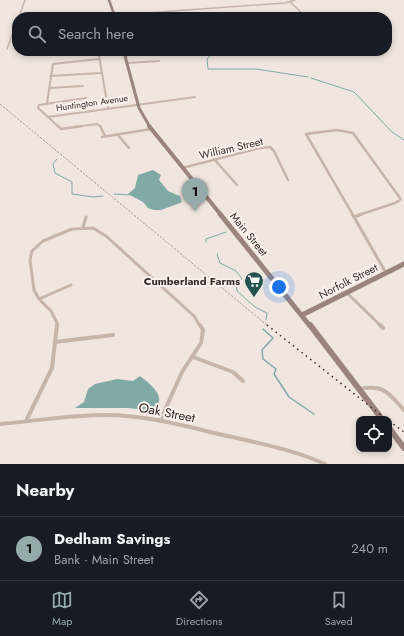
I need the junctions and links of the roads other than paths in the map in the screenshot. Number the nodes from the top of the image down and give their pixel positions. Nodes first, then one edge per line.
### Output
1 (25, 0) edge
2 (109, 0) edge
3 (295, 0) edge
4 (290, 2) junction
5 (21, 12) edge
6 (113, 12) edge
7 (145, 12) edge
8 (300, 12) edge
9 (12, 36) edge
10 (7, 50) dead end
11 (99, 56) edge
12 (125, 56) edge
13 (99, 59) junction
14 (159, 61) dead end
15 (127, 63) junction
16 (101, 73) junction
17 (50, 76) junction
18 (83, 86) dead end
19 (49, 88) junction
20 (194, 97) dead end
21 (86, 98) dead end
22 (48, 103) junction
23 (137, 104) junction
24 (108, 108) junction
25 (48, 117) junction
26 (151, 129) junction
27 (118, 134) junction
28 (129, 148) dead end
29 (214, 160) junction
30 (182, 168) junction
31 (288, 180) dead end
32 (237, 185) dead end
33 (86, 217) dead end
34 (354, 217) junction
35 (83, 227) junction
36 (404, 264) edge
37 (386, 274) junction
38 (71, 285) dead end
39 (347, 294) junction
40 (39, 299) junction
41 (302, 315) junction
42 (383, 328) dead end
43 (113, 335) dead end
44 (55, 342) junction
45 (193, 357) junction
46 (243, 381) dead end
47 (359, 389) junction
48 (404, 410) edge
49 (380, 416) edge
50 (26, 421) junction
51 (160, 421) junction
52 (0, 424) edge
53 (392, 432) edge
54 (404, 448) edge
55 (325, 464) edge

1 - 5 street
2 - 6 main road
3 - 4 street
4 - 7 street
4 - 8 street
9 - 10 street
11 - 13 street
12 - 15 main road, Main Street
13 - 16 street
13 - 17 street
14 - 15 street
15 - 23 main road, Main Street
16 - 17 street
16 - 24 street
17 - 19 street
18 - 19 street
19 - 22 street
20 - 23 street, Huntington Avenue
21 - 22 street
22 - 25 street
23 - 24 street, Huntington Avenue
23 - 26 main road, Main Street
24 - 25 street, Huntington Avenue
25 - 27 street
26 - 27 street
26 - 30 main road, Main Street
27 - 28 street
29 - 30 street, William Street
29 - 31 street, William Street
29 - 32 street
30 - 41 main road, Main Street
33 - 35 street
34 - 34 street
34 - 37 street
35 - 40 street
35 - 45 street
36 - 37 main road, Norfolk Street
37 - 39 main road, Norfolk Street
38 - 40 street
39 - 41 main road, Norfolk Street
39 - 42 street
40 - 44 street
41 - 47 main road, Main Street
43 - 44 street
44 - 50 street
45 - 46 street
45 - 51 street
47 - 48 street
47 - 49 main road, Main Street
50 - 51 street, Oak Street
50 - 52 street, Oak Street
51 - 55 street, Oak Street
53 - 54 main road

